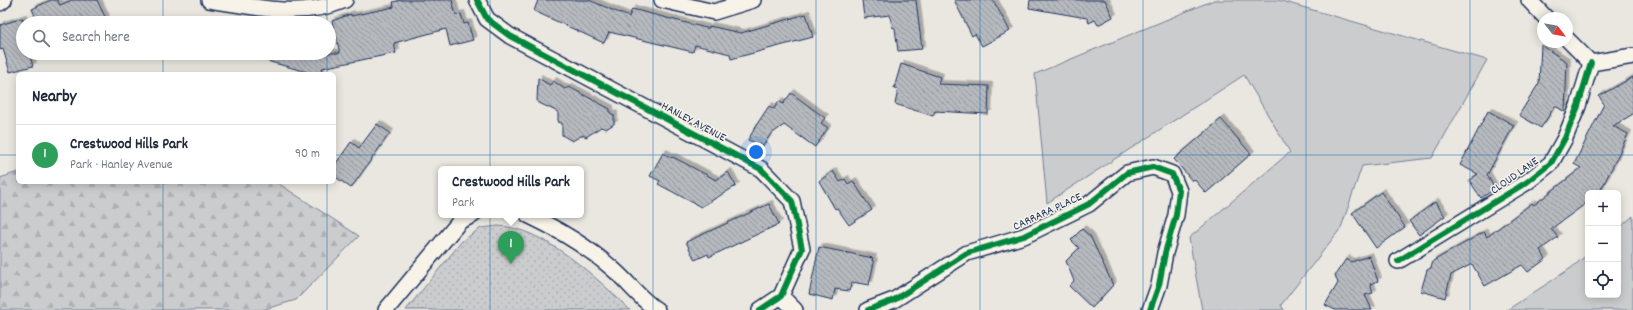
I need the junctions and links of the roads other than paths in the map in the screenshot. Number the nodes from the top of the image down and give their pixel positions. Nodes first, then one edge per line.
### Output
1 (4, 0) edge
2 (209, 0) edge
3 (345, 0) edge
4 (477, 0) edge
5 (662, 0) edge
6 (753, 0) edge
7 (1529, 0) edge
8 (0, 3) edge
9 (1540, 12) edge
10 (1573, 45) edge
11 (1633, 56) edge
12 (1590, 63) junction
13 (466, 218) edge
14 (534, 218) edge
15 (1398, 261) dead end
16 (781, 296) junction
17 (386, 310) edge
18 (658, 310) edge
19 (760, 310) edge
20 (795, 310) edge
21 (868, 310) edge
22 (1150, 310) edge

1 - 8 street
2 - 3 street
4 - 16 street, HANLEY AVENUE
5 - 6 street
7 - 9 street
10 - 12 street
11 - 12 street
12 - 15 street, CLOUD LANE
13 - 17 street
14 - 18 street
16 - 19 street
16 - 20 street
21 - 22 street, CARRARA PLACE

